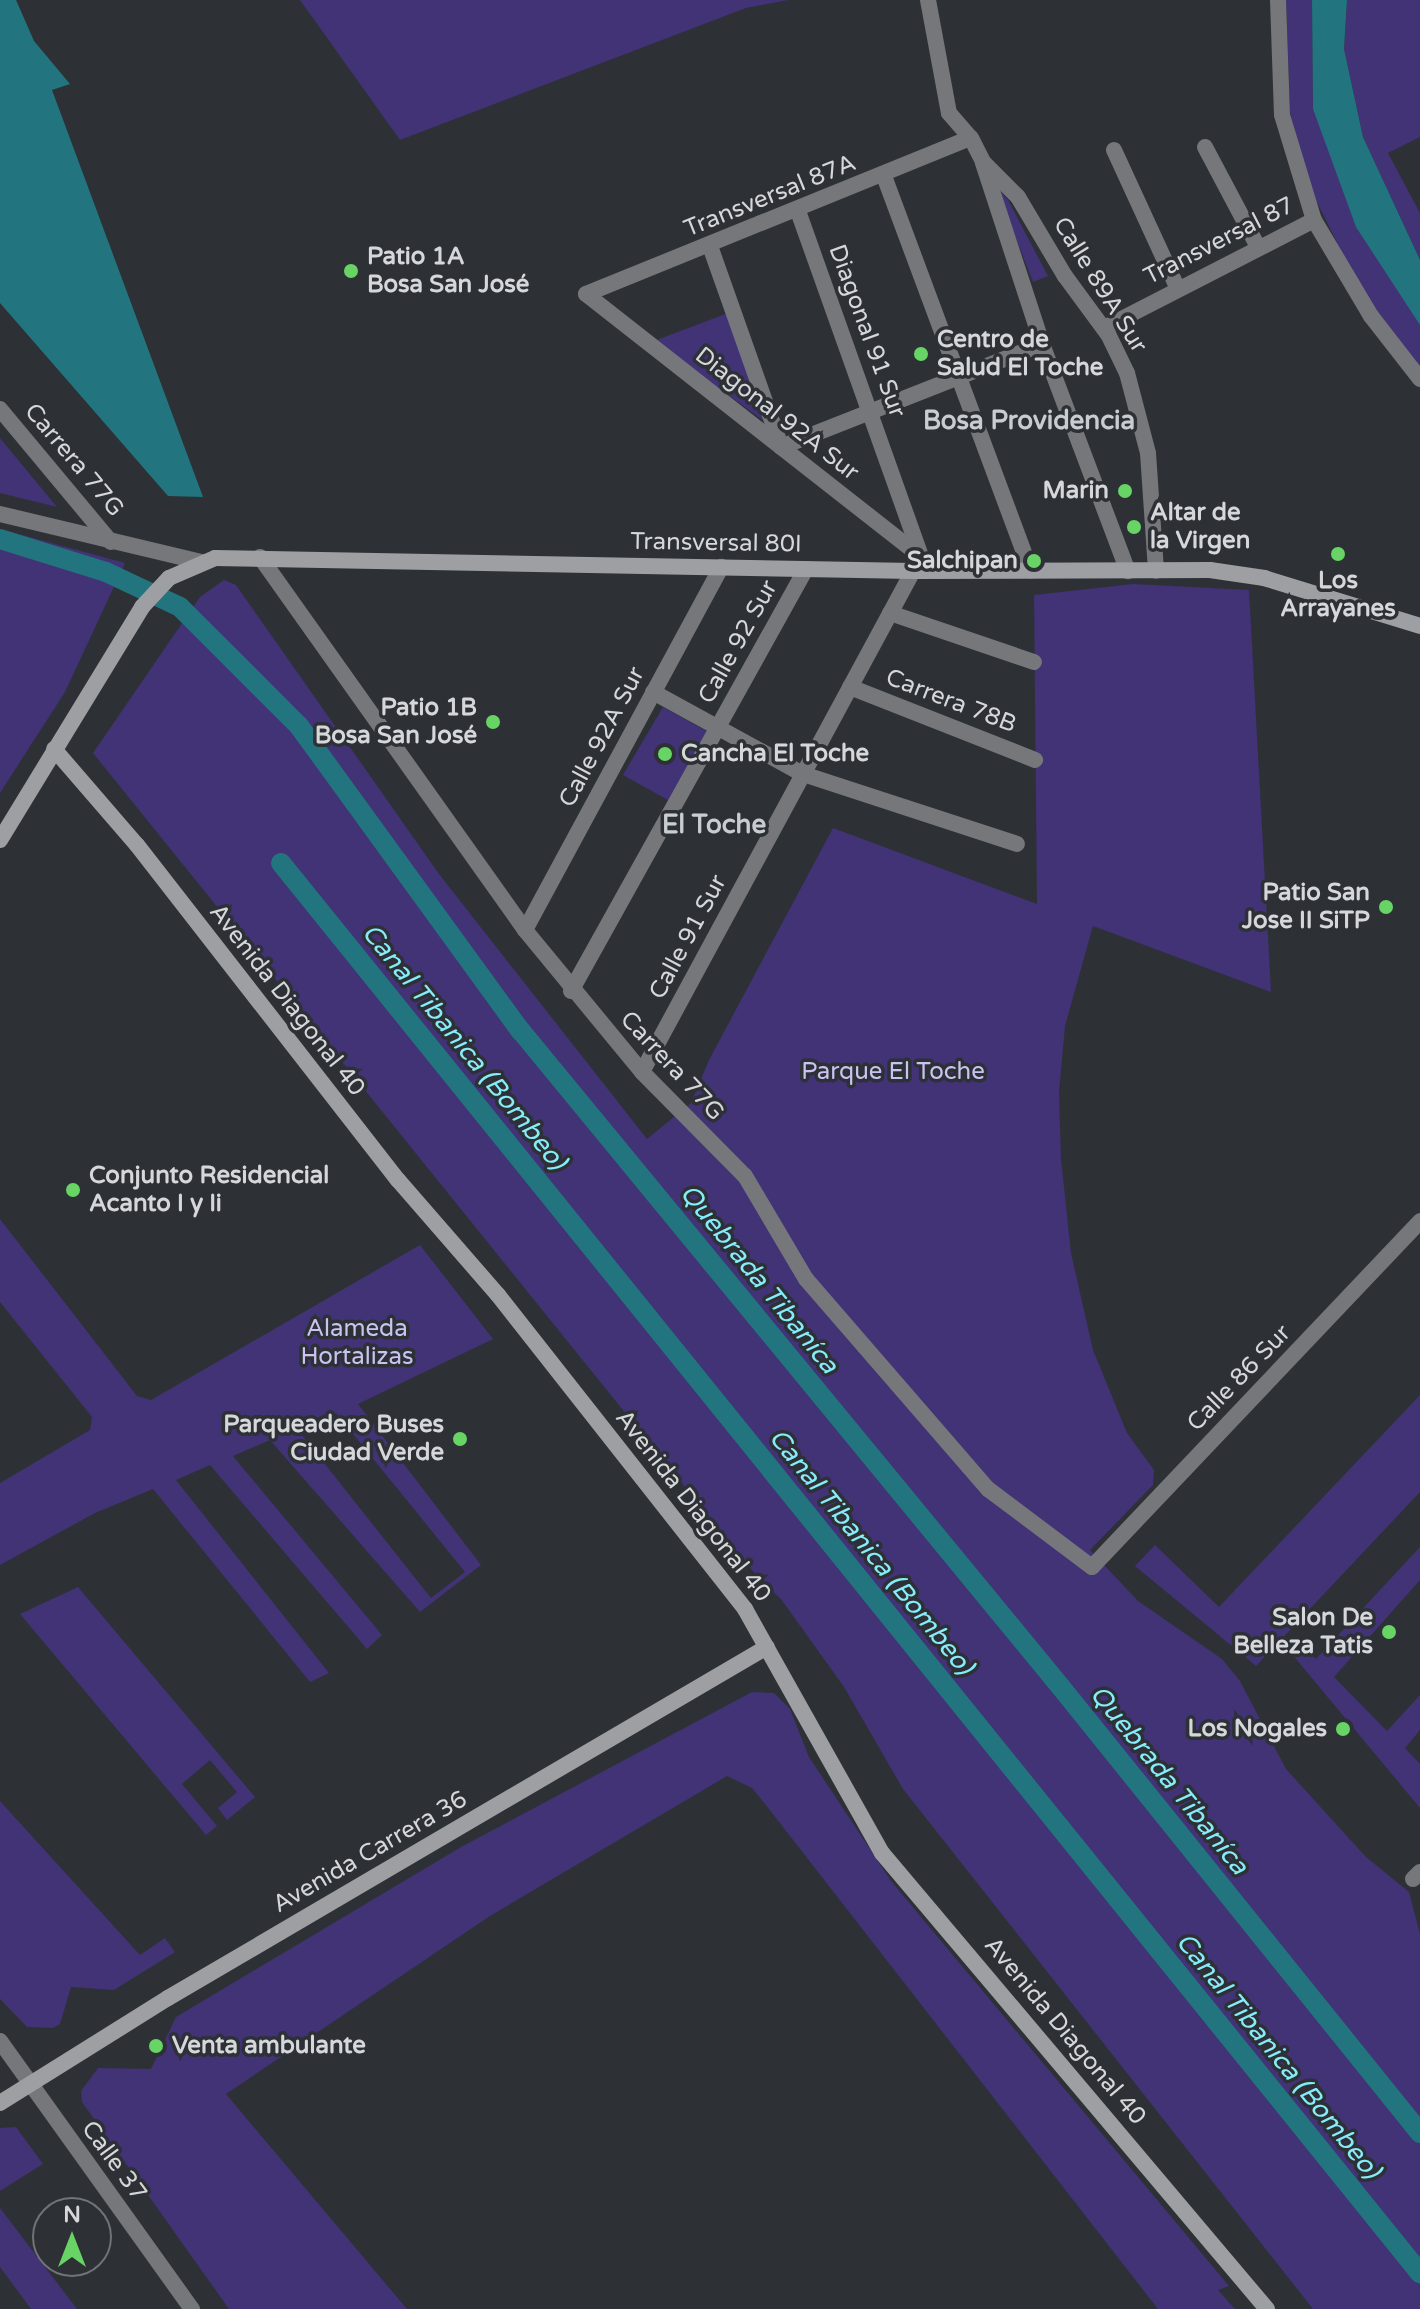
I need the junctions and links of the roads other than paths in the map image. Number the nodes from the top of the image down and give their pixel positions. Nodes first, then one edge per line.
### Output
1 (928, 0) edge
2 (1278, 0) edge
3 (971, 138) junction
4 (1205, 147) dead end
5 (1114, 150) dead end
6 (983, 162) junction
7 (884, 176) junction
8 (798, 211) junction
9 (1314, 220) junction
10 (710, 246) junction
11 (1258, 247) junction
12 (1178, 289) junction
13 (586, 294) joint
14 (1104, 328) junction
15 (1042, 344) junction
16 (959, 377) junction
17 (1420, 379) edge
18 (0, 409) edge
19 (870, 412) junction
20 (781, 447) junction
21 (0, 514) edge
22 (111, 542) junction
23 (260, 557) junction
24 (201, 562) junction
25 (917, 564) junction
26 (721, 567) junction
27 (806, 569) junction
28 (1031, 571) junction
29 (1128, 571) junction
30 (1156, 571) junction
31 (890, 613) junction
32 (1420, 626) edge
33 (1034, 662) dead end
34 (850, 687) junction
35 (653, 692) junction
36 (718, 728) junction
37 (54, 749) junction
38 (1035, 760) dead end
39 (803, 774) junction
40 (0, 840) edge
41 (1017, 844) dead end
42 (525, 930) junction
43 (571, 991) junction
44 (642, 1072) junction
45 (1420, 1221) edge
46 (1092, 1567) joint
47 (767, 1647) junction
48 (0, 2041) edge
49 (30, 2084) junction
50 (0, 2103) edge
51 (1244, 2280) junction
52 (192, 2309) edge
53 (1254, 2309) edge
54 (1267, 2309) edge

1 - 3 street, Calle 89A Sur
2 - 9 street
3 - 6 street, Calle 89A Sur
3 - 7 street, Transversal 87A
4 - 11 street
5 - 12 street
6 - 14 street, Calle 89A Sur
6 - 15 street
7 - 8 street, Transversal 87A
7 - 16 street
8 - 10 street, Transversal 87A
8 - 19 street, Diagonal 91 Sur
9 - 11 street, Transversal 87
9 - 17 street
10 - 13 street, Transversal 87A
10 - 20 street
11 - 12 street, Transversal 87
12 - 14 street, Transversal 87
13 - 20 street, Diagonal 92A Sur
14 - 30 street, Calle 89A Sur
15 - 16 street
15 - 29 street
16 - 19 street
16 - 28 street
18 - 22 street, Carrera 77G
19 - 20 street
19 - 25 street, Diagonal 91 Sur
20 - 25 street, Diagonal 92A Sur
21 - 22 street
22 - 24 street
23 - 24 main road, Transversal 80I
23 - 26 main road, Transversal 80I
23 - 42 street, Carrera 77G
24 - 37 main road, Transversal 80I
25 - 27 main road, Transversal 80I
25 - 28 main road, Transversal 80I
25 - 31 street, Calle 91 Sur
26 - 27 main road, Transversal 80I
26 - 35 street, Calle 92A Sur
27 - 36 street, Calle 92 Sur
28 - 29 main road, Transversal 80I
29 - 30 main road, Transversal 80I
30 - 32 main road, Transversal 80I
31 - 33 street
31 - 34 street, Calle 91 Sur
34 - 38 street, Carrera 78B
34 - 39 street, Calle 91 Sur
35 - 36 street
35 - 42 street, Calle 92A Sur
36 - 39 street
36 - 43 street, Calle 92 Sur
37 - 40 main road, Transversal 80I
37 - 47 main road, Avenida Diagonal 40
39 - 41 street
39 - 44 street, Calle 91 Sur
42 - 43 street, Carrera 77G
43 - 44 street, Carrera 77G
44 - 46 street, Carrera 77G
45 - 46 street, Calle 86 Sur
47 - 49 main road, Avenida Carrera 36
47 - 51 main road, Avenida Diagonal 40
48 - 49 street, Calle 37
49 - 50 main road, Avenida Carrera 36
49 - 52 street, Calle 37
51 - 53 street
51 - 54 main road, Avenida Diagonal 40

